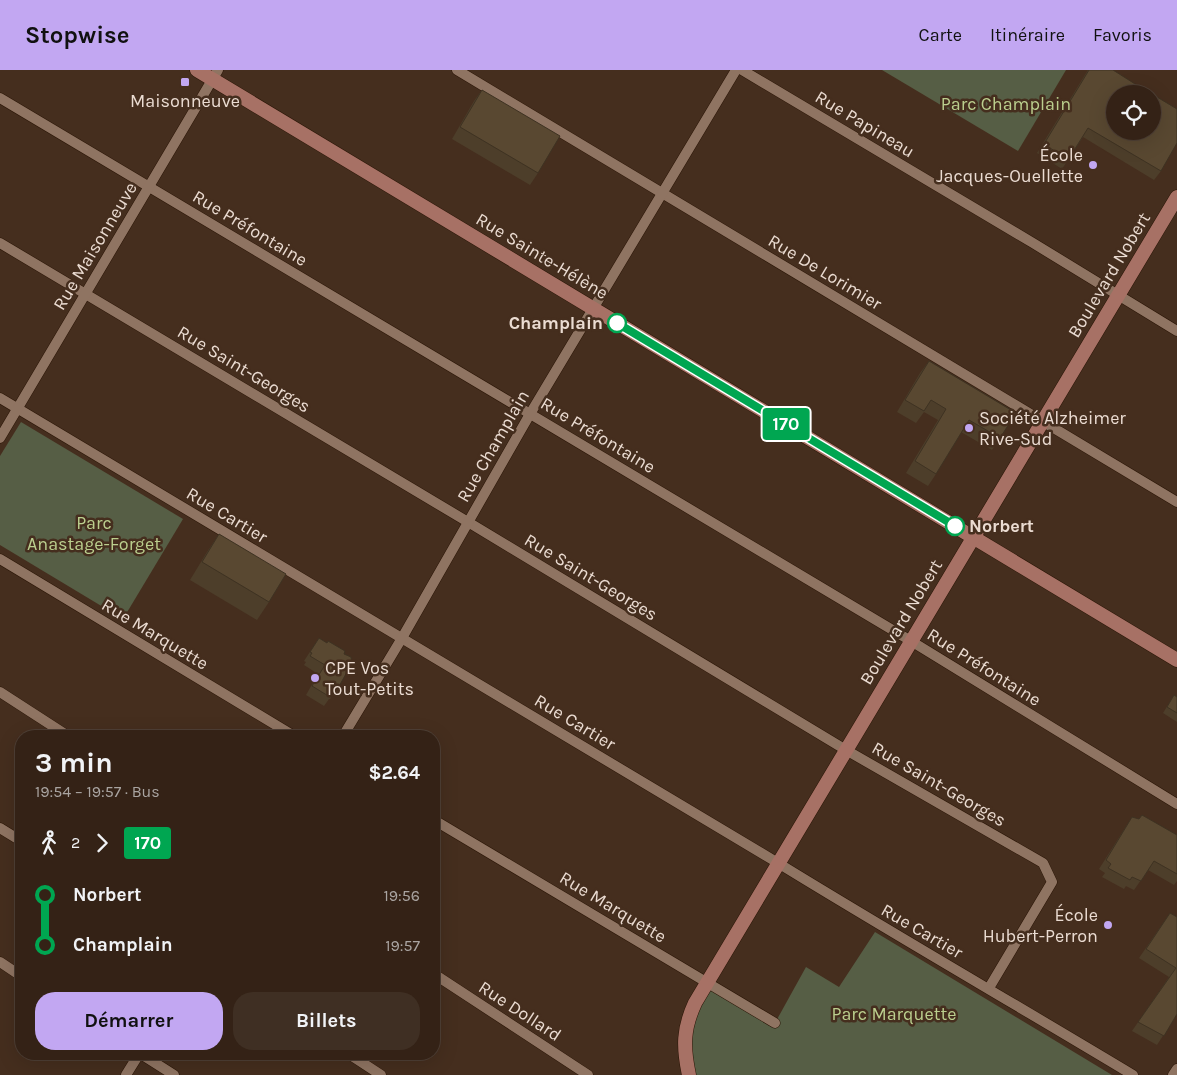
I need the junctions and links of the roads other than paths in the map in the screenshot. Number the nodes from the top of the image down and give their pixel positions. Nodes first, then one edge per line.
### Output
1 (196, 70) edge
2 (457, 70) edge
3 (736, 70) edge
4 (742, 70) edge
5 (215, 75) edge
6 (0, 98) edge
7 (149, 187) junction
8 (663, 193) junction
9 (1177, 197) edge
10 (0, 243) edge
11 (86, 294) junction
12 (1118, 296) junction
13 (593, 309) junction
14 (1177, 331) edge
15 (0, 398) edge
16 (17, 409) junction
17 (530, 414) junction
18 (1043, 422) junction
19 (0, 438) edge
20 (1177, 502) edge
21 (468, 522) junction
22 (973, 537) junction
23 (0, 559) edge
24 (402, 638) junction
25 (911, 641) junction
26 (1177, 660) edge
27 (0, 692) edge
28 (59, 730) edge
29 (284, 730) edge
30 (347, 730) edge
31 (846, 750) junction
32 (1177, 804) edge
33 (440, 824) edge
34 (0, 828) edge
35 (15, 838) edge
36 (778, 862) junction
37 (0, 962) edge
38 (15, 972) edge
39 (440, 978) edge
40 (707, 981) junction
41 (989, 988) junction
42 (775, 1023) dead end
43 (136, 1060) edge
44 (150, 1060) edge
45 (358, 1060) edge
46 (1177, 1068) edge
47 (126, 1075) edge
48 (174, 1075) edge
49 (381, 1075) edge
50 (588, 1075) edge
51 (690, 1075) edge
52 (1133, 1075) edge
53 (1173, 1075) edge

1 - 5 street, Rue Sainte-Hélène
2 - 8 street, Rue De Lorimier
3 - 8 street, Rue Champlain
4 - 12 street, Rue Papineau
5 - 7 street, Rue Maisonneuve
5 - 13 street, Rue Sainte-Hélène
6 - 7 street, Rue Préfontaine
7 - 11 street, Rue Maisonneuve
7 - 17 street, Rue Préfontaine
8 - 13 street, Rue Champlain
8 - 18 street, Rue De Lorimier
9 - 12 street, Boulevard Nobert
10 - 11 street, Rue Saint-Georges
11 - 16 street, Rue Maisonneuve
11 - 21 street, Rue Saint-Georges
12 - 14 street, Rue Papineau
12 - 18 street, Boulevard Nobert
13 - 17 street, Rue Champlain
13 - 22 street, Rue Sainte-Hélène
15 - 16 street, Rue Cartier
16 - 19 street, Rue Maisonneuve
16 - 24 street, Rue Cartier
17 - 21 street, Rue Champlain
17 - 25 street, Rue Préfontaine
18 - 20 street, Rue De Lorimier
18 - 22 street, Boulevard Nobert
21 - 24 street, Rue Champlain
21 - 31 street, Rue Saint-Georges
22 - 25 street, Boulevard Nobert
22 - 26 street, Rue Sainte-Hélène
23 - 29 street, Rue Marquette
24 - 30 street, Rue Champlain
24 - 36 street, Rue Cartier
25 - 31 street, Boulevard Nobert
25 - 32 street, Rue Préfontaine
27 - 28 street
31 - 36 street, Boulevard Nobert
31 - 41 street, Rue Saint-Georges
33 - 40 street, Rue Marquette
34 - 35 street
36 - 40 street, Boulevard Nobert
36 - 41 street, Rue Cartier
37 - 38 street
39 - 50 street, Rue Dollard
40 - 42 street, Rue Marquette
40 - 51 street, Boulevard Nobert
41 - 52 street, Rue Cartier
43 - 47 street
44 - 48 street
45 - 49 street
46 - 53 street

